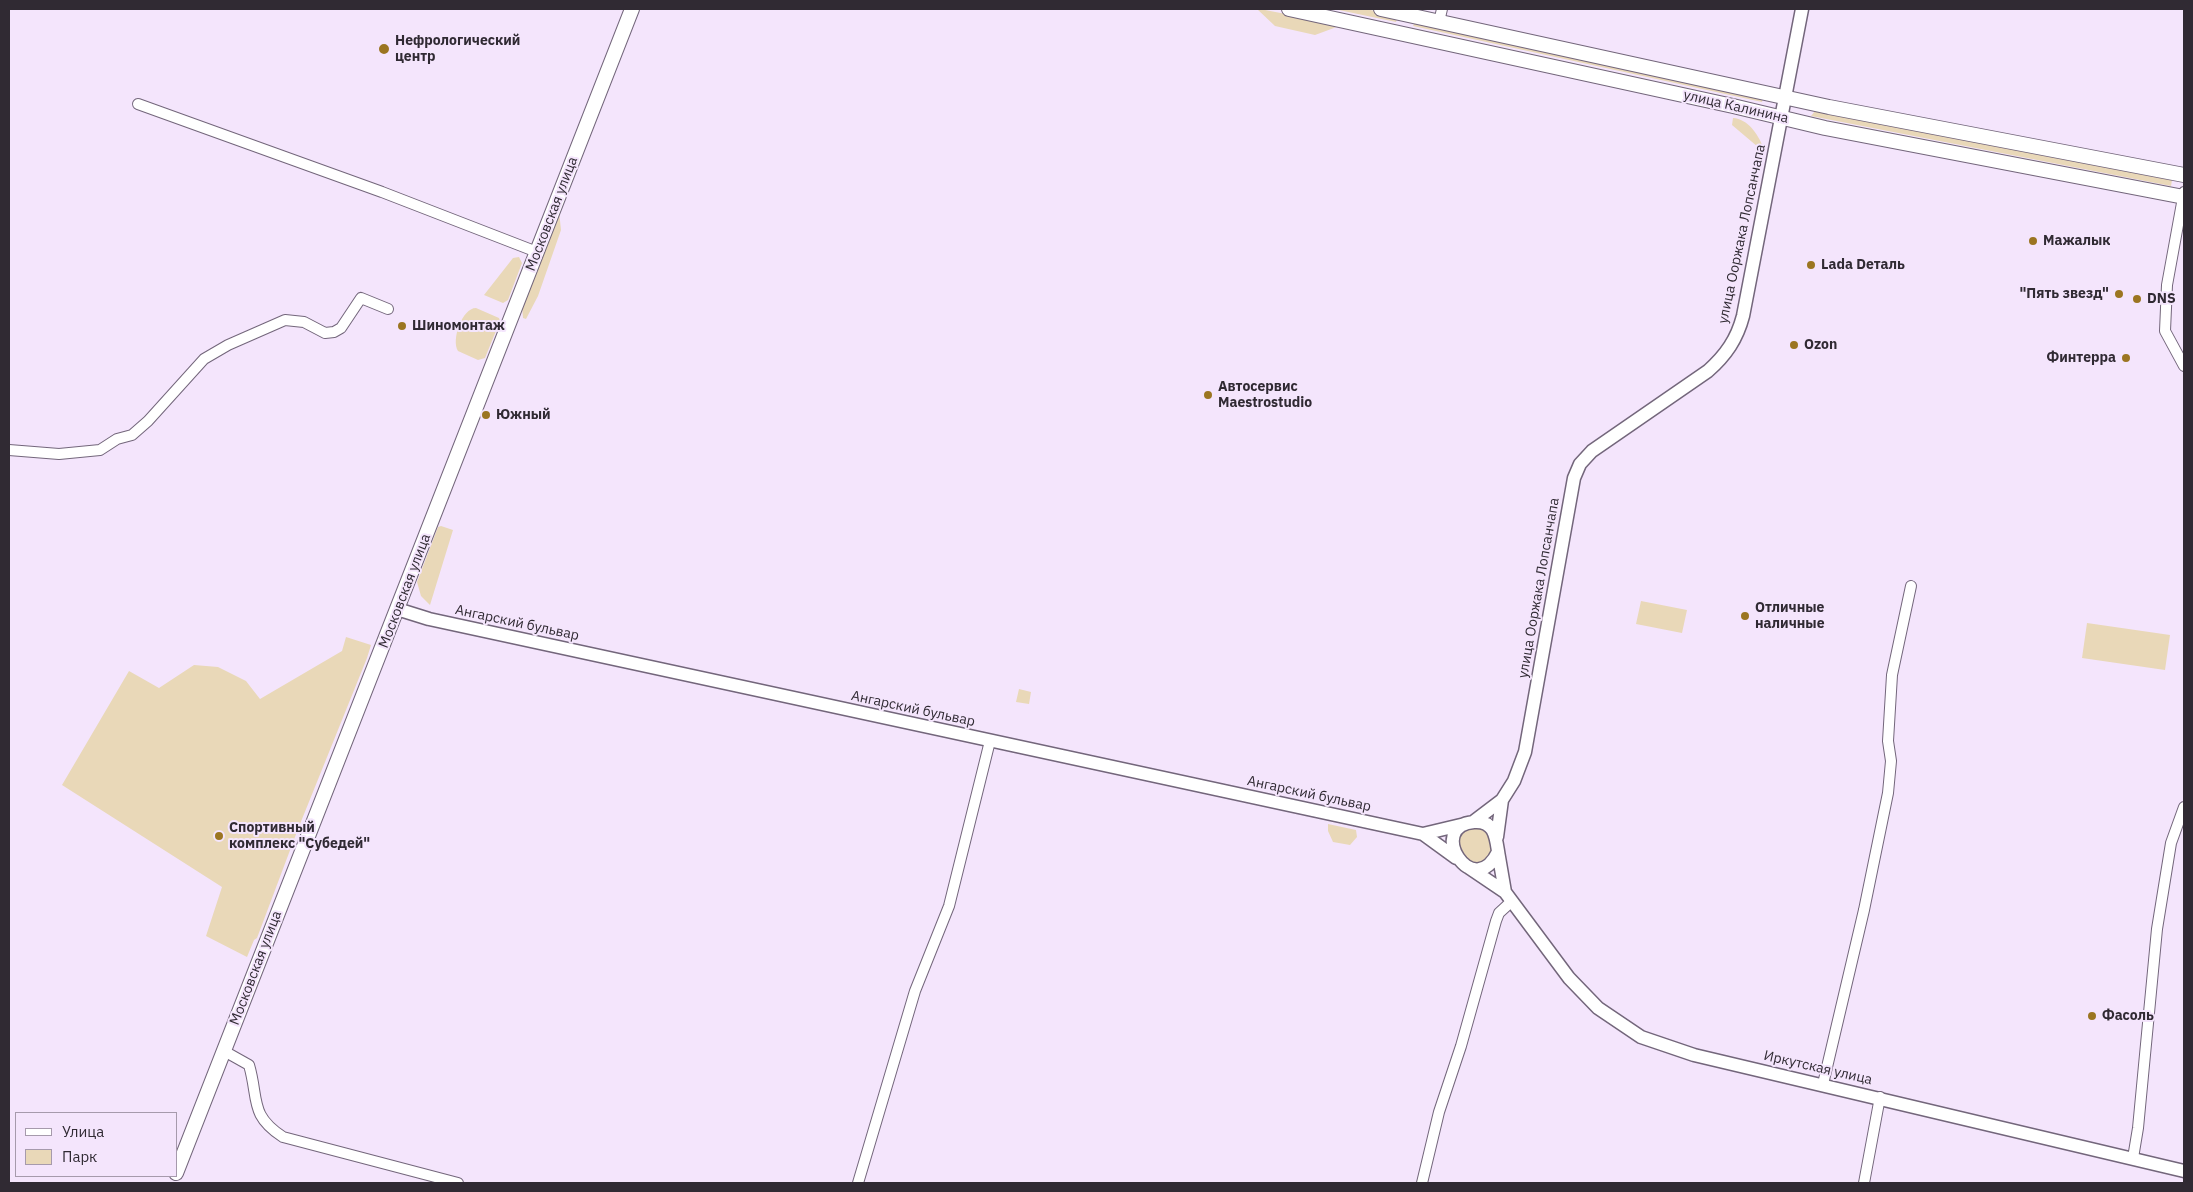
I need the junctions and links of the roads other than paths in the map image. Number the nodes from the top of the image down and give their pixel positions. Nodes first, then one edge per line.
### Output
1 (632, 9) edge
2 (1289, 9) edge
3 (1381, 9) edge
4 (1802, 9) edge
5 (1400, 13) junction
6 (1440, 15) edge
7 (1396, 32) junction
8 (1786, 97) junction
9 (138, 104) dead end
10 (1781, 117) junction
11 (2184, 175) edge
12 (2184, 195) edge
13 (537, 252) junction
14 (388, 309) dead end
15 (2184, 366) edge
16 (9, 450) edge
17 (1912, 586) dead end
18 (397, 609) junction
19 (990, 741) junction
20 (1502, 800) junction
21 (2184, 807) edge
22 (1469, 823) junction
23 (1423, 834) junction
24 (1497, 837) junction
25 (1498, 852) junction
26 (1456, 858) junction
27 (1468, 867) junction
28 (1509, 896) junction
29 (224, 1051) junction
30 (1822, 1084) junction
31 (1880, 1098) junction
32 (2133, 1158) junction
33 (178, 1169) edge
34 (2184, 1171) edge
35 (458, 1183) edge
36 (858, 1183) edge
37 (1422, 1183) edge
38 (1864, 1183) edge

1 - 13 main road, Московская улица
2 - 7 main road, улица Калинина
3 - 5 main road, улица Калинина
4 - 8 street, улица Ооржака Лопсанчапа
5 - 6 main road, улица Калинина
5 - 7 main road
6 - 8 main road, улица Калинина
7 - 10 main road, улица Калинина
8 - 10 street, улица Ооржака Лопсанчапа
8 - 11 main road, улица Калинина
9 - 13 street
10 - 12 main road, улица Калинина
10 - 20 street, улица Ооржака Лопсанчапа
12 - 15 street
13 - 18 main road, Московская улица
14 - 16 street
17 - 30 street
18 - 19 street, Ангарский бульвар
18 - 29 main road, Московская улица
19 - 23 street, Ангарский бульвар
19 - 36 street
20 - 22 street, улица Ооржака Лопсанчапа
20 - 24 street, улица Ооржака Лопсанчапа
21 - 32 street
22 - 23 street, Ангарский бульвар
22 - 24 street
22 - 26 street
23 - 26 street, Ангарский бульвар
24 - 25 street
25 - 27 street
25 - 28 street, Иркутская улица
26 - 27 street
27 - 28 street, Иркутская улица
28 - 30 street, Иркутская улица
28 - 37 street
29 - 33 main road, Московская улица
29 - 35 street
30 - 31 street, Иркутская улица
31 - 32 street, Иркутская улица
31 - 38 street
32 - 34 street, Иркутская улица

